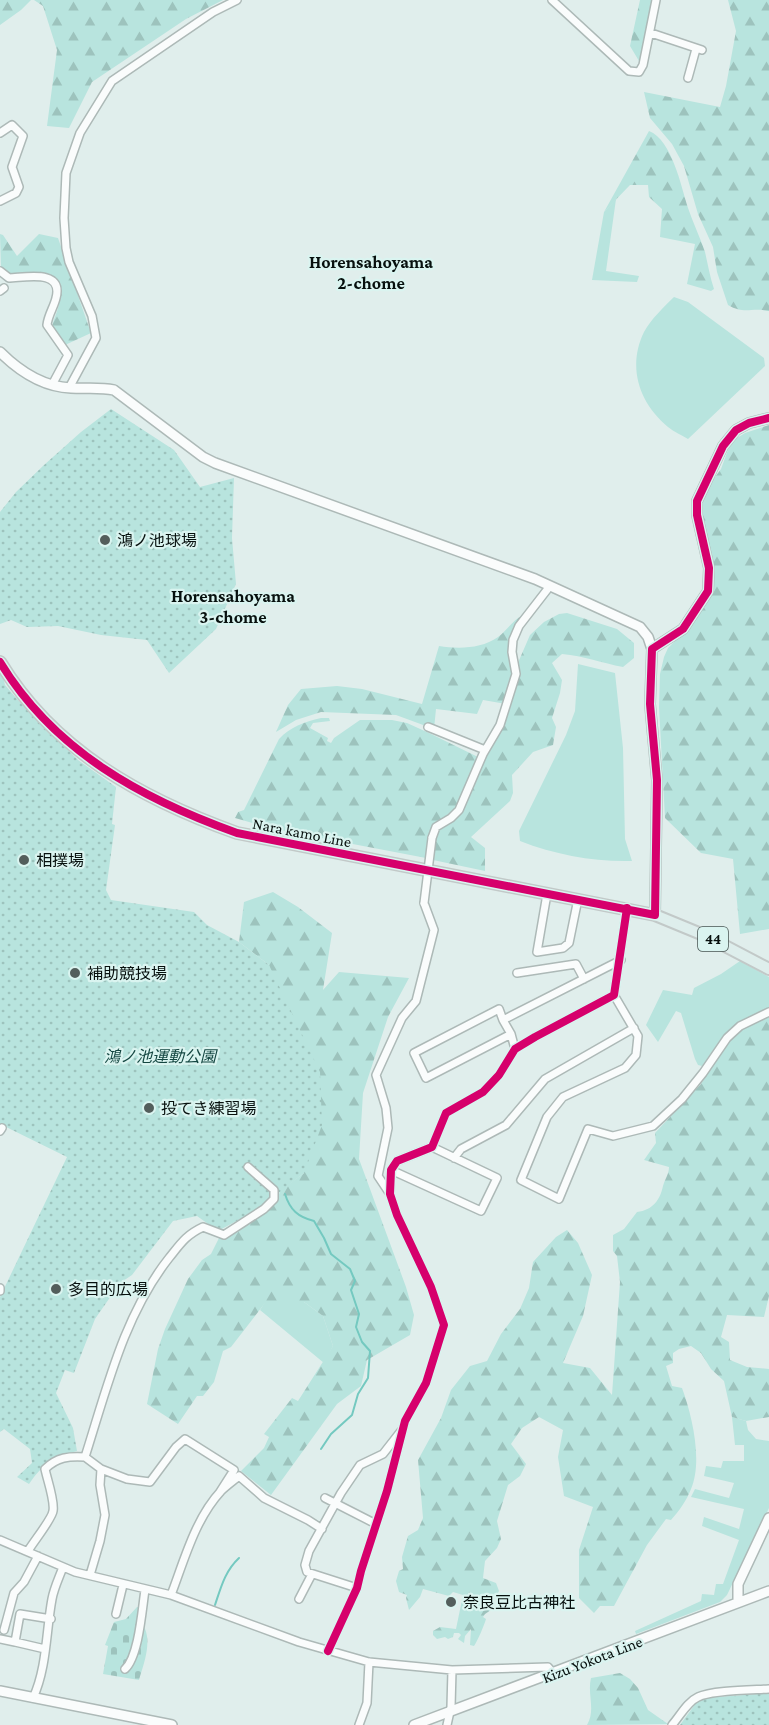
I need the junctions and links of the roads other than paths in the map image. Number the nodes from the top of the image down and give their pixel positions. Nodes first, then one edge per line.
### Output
1 (237, 0) edge
2 (552, 0) edge
3 (656, 0) edge
4 (651, 33) junction
5 (688, 78) dead end
6 (0, 133) edge
7 (0, 201) edge
8 (0, 271) edge
9 (0, 352) edge
10 (52, 385) junction
11 (69, 388) junction
12 (769, 418) edge
13 (550, 586) junction
14 (652, 649) junction
15 (0, 662) edge
16 (428, 727) dead end
17 (485, 750) junction
18 (547, 894) junction
19 (578, 899) junction
20 (627, 908) junction
21 (654, 915) junction
22 (621, 960) junction
23 (769, 969) edge
24 (517, 972) dead end
25 (584, 979) junction
26 (614, 995) junction
27 (769, 1012) edge
28 (503, 1020) junction
29 (634, 1028) junction
30 (511, 1034) junction
31 (515, 1049) junction
32 (432, 1147) junction
33 (454, 1158) junction
34 (248, 1167) dead end
35 (391, 1170) junction
36 (390, 1194) junction
37 (403, 1430) junction
38 (85, 1457) junction
39 (101, 1468) junction
40 (220, 1492) junction
41 (326, 1498) dead end
42 (336, 1503) junction
43 (769, 1518) edge
44 (376, 1524) junction
45 (321, 1529) junction
46 (0, 1540) edge
47 (28, 1551) junction
48 (38, 1556) junction
49 (63, 1567) junction
50 (312, 1574) junction
51 (90, 1575) junction
52 (123, 1585) junction
53 (357, 1588) junction
54 (145, 1590) junction
55 (769, 1591) edge
56 (171, 1596) junction
57 (299, 1599) dead end
58 (738, 1602) junction
59 (116, 1614) dead end
60 (51, 1619) junction
61 (4, 1630) dead end
62 (0, 1639) edge
63 (15, 1642) junction
64 (45, 1649) junction
65 (328, 1652) junction
66 (369, 1662) junction
67 (125, 1669) dead end
68 (452, 1670) junction
69 (554, 1674) junction
70 (769, 1689) edge
71 (0, 1691) edge
72 (33, 1698) junction
73 (451, 1711) junction
74 (172, 1725) edge
75 (360, 1725) edge
76 (414, 1725) edge
77 (447, 1725) edge
78 (672, 1725) edge

1 - 11 street
2 - 4 street
3 - 4 street
4 - 5 street
6 - 7 street
8 - 10 street
9 - 10 main road
10 - 11 main road
11 - 13 main road
12 - 14 main road
13 - 14 main road
13 - 17 street
14 - 21 main road
15 - 18 main road, Nara kamo Line / 44
16 - 17 street
17 - 36 street, bridge
18 - 19 main road, Nara kamo Line / 44
18 - 19 street
19 - 20 main road, Nara kamo Line / 44
20 - 21 main road, Nara kamo Line / 44
20 - 22 street
21 - 23 main road, Nara kamo Line / 44
22 - 25 street
22 - 26 street
24 - 25 street
25 - 28 street
26 - 29 street
26 - 31 street
27 - 29 street
28 - 30 street
28 - 30 street
29 - 33 street
30 - 31 street
31 - 32 street
32 - 33 street
32 - 35 street
33 - 35 street
34 - 38 street
35 - 36 street
36 - 37 street
37 - 42 street
37 - 44 street
38 - 39 street
38 - 47 street
39 - 40 street
39 - 51 street
40 - 45 street
40 - 56 street
41 - 42 street
42 - 44 street
42 - 45 street
43 - 58 main road
44 - 53 street
45 - 50 street
46 - 47 street
47 - 48 street
48 - 49 street
48 - 61 street
49 - 51 street
49 - 60 street
50 - 53 street
50 - 57 street
51 - 52 street
52 - 54 street
52 - 59 street
53 - 65 street
54 - 56 street
54 - 67 street
55 - 58 main road, Kizu Yokota Line
56 - 65 street
58 - 69 main road, Kizu Yokota Line
60 - 63 street
60 - 64 street
62 - 63 street
63 - 64 street
64 - 72 street
65 - 66 street
66 - 68 street
66 - 75 street
68 - 69 street
68 - 73 street
69 - 73 main road, Kizu Yokota Line
70 - 78 street
71 - 72 main road
72 - 74 main road
73 - 76 main road, Kizu Yokota Line
73 - 77 street

